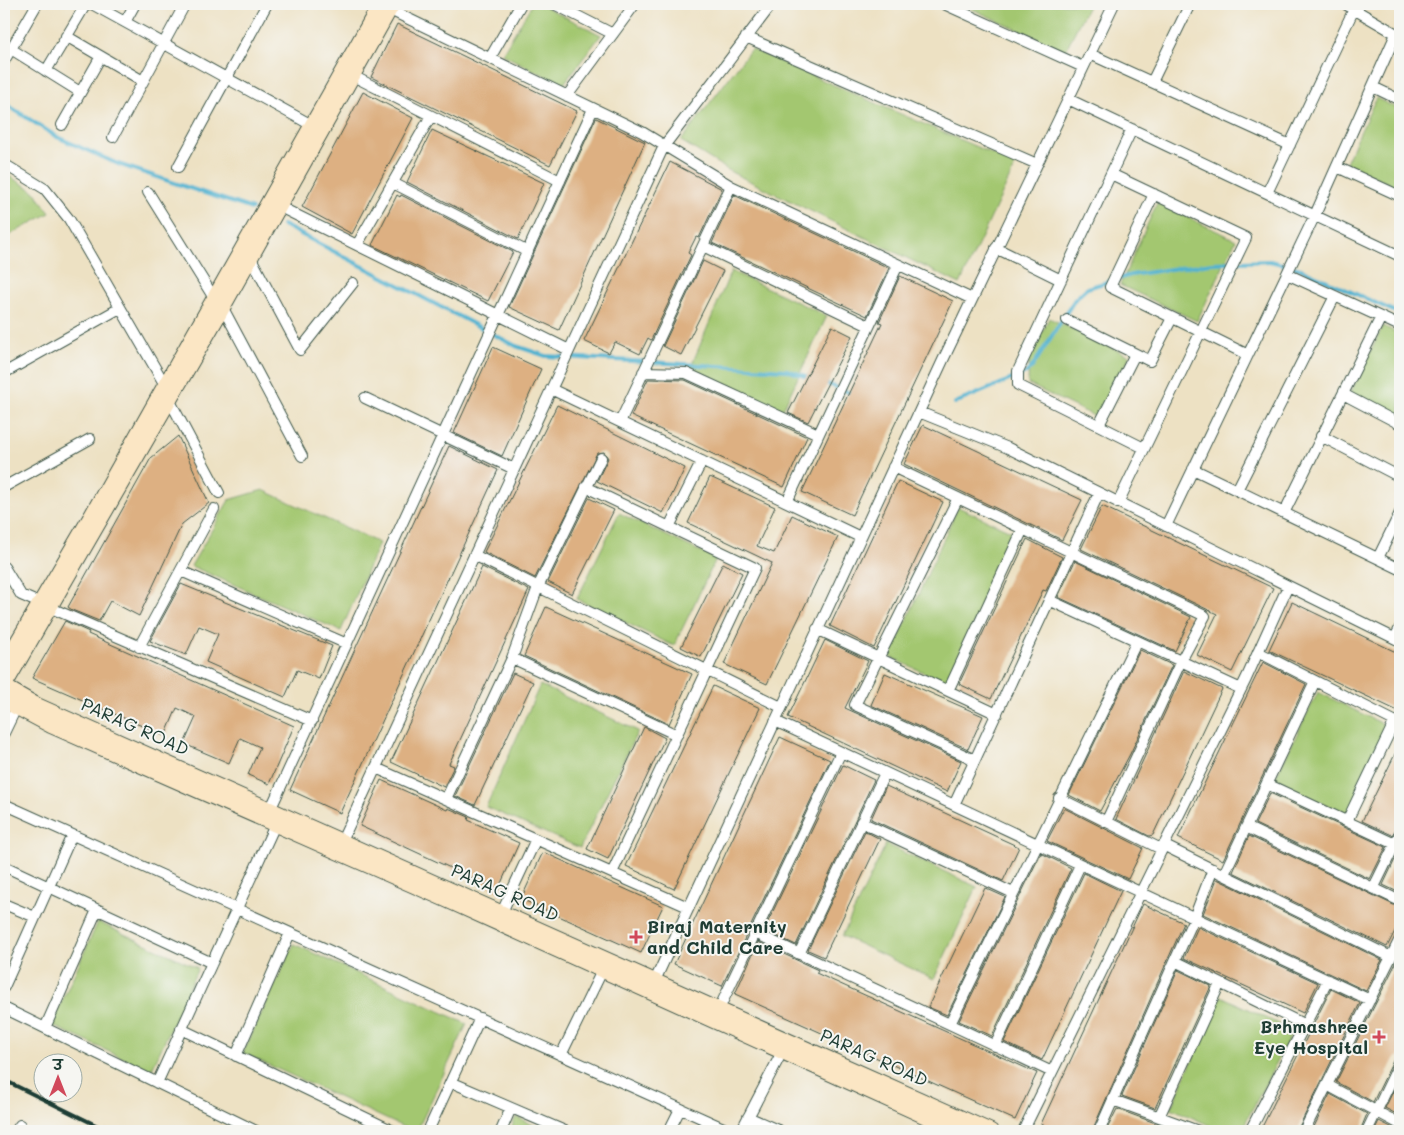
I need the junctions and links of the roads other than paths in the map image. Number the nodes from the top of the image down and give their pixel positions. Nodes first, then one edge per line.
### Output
1 (36, 4) edge
2 (86, 4) edge
3 (92, 4) edge
4 (135, 4) edge
5 (185, 4) edge
6 (267, 4) edge
7 (521, 4) edge
8 (554, 4) edge
9 (635, 4) edge
10 (772, 4) edge
11 (944, 4) edge
12 (1114, 4) edge
13 (1190, 4) edge
14 (1345, 4) edge
15 (385, 6) edge
16 (1354, 9) junction
17 (125, 22) junction
18 (613, 34) junction
19 (1398, 35) edge
20 (66, 36) junction
21 (746, 37) junction
22 (164, 44) junction
23 (11, 49) junction
24 (1090, 54) junction
25 (100, 58) junction
26 (490, 58) junction
27 (4, 60) edge
28 (1083, 67) junction
29 (46, 71) junction
30 (353, 76) junction
31 (226, 78) junction
32 (143, 81) junction
33 (1152, 82) junction
34 (1373, 87) junction
35 (80, 92) junction
36 (567, 96) junction
37 (1068, 99) junction
38 (1400, 100) edge
39 (593, 109) junction
40 (430, 116) junction
41 (62, 125) dead end
42 (317, 128) junction
43 (1132, 129) junction
44 (112, 137) dead end
45 (1290, 145) junction
46 (664, 146) junction
47 (4, 164) edge
48 (1037, 164) junction
49 (178, 167) dead end
50 (1336, 167) junction
51 (1111, 174) junction
52 (560, 181) junction
53 (393, 183) junction
54 (731, 186) junction
55 (148, 192) dead end
56 (1267, 193) junction
57 (1154, 194) junction
58 (1400, 196) edge
59 (280, 207) junction
60 (1315, 215) junction
61 (357, 246) junction
62 (702, 246) junction
63 (996, 248) junction
64 (528, 252) junction
65 (1400, 256) edge
66 (251, 258) junction
67 (898, 265) junction
68 (1288, 272) junction
69 (1061, 280) junction
70 (353, 283) dead end
71 (1334, 296) junction
72 (972, 299) junction
73 (218, 303) junction
74 (120, 308) junction
75 (499, 315) junction
76 (1381, 317) junction
77 (1172, 318) junction
78 (1067, 320) dead end
79 (869, 326) junction
80 (1400, 326) edge
81 (1200, 332) junction
82 (569, 351) junction
83 (1135, 354) junction
84 (1248, 355) junction
85 (644, 370) junction
86 (4, 373) edge
87 (165, 385) junction
88 (551, 389) junction
89 (1343, 394) junction
90 (365, 398) dead end
91 (170, 401) junction
92 (919, 412) junction
93 (620, 422) junction
94 (1400, 424) edge
95 (1099, 425) junction
96 (818, 434) junction
97 (443, 435) junction
98 (1322, 436) junction
99 (90, 439) dead end
100 (1144, 448) junction
101 (302, 456) dead end
102 (601, 458) dead end
103 (702, 461) junction
104 (893, 467) junction
105 (514, 469) junction
106 (1193, 469) junction
107 (1400, 477) edge
108 (586, 487) junction
109 (4, 488) edge
110 (1237, 490) junction
111 (219, 493) dead end
112 (1099, 493) junction
113 (958, 498) junction
114 (787, 502) junction
115 (1118, 503) junction
116 (214, 509) dead end
117 (1284, 513) junction
118 (1400, 513) edge
119 (1166, 526) junction
120 (669, 527) junction
121 (1023, 529) junction
122 (860, 537) junction
123 (1072, 552) junction
124 (474, 556) junction
125 (1378, 558) junction
126 (4, 567) edge
127 (1400, 569) edge
128 (180, 571) junction
129 (1288, 586) junction
130 (538, 587) junction
131 (1050, 600) junction
132 (44, 606) junction
133 (1400, 628) edge
134 (817, 629) junction
135 (1398, 640) edge
136 (1138, 641) junction
137 (347, 644) junction
138 (140, 647) junction
139 (1258, 652) junction
140 (877, 657) junction
141 (512, 658) junction
142 (1181, 661) junction
143 (4, 664) edge
144 (707, 670) junction
145 (1316, 681) junction
146 (4, 686) edge
147 (1241, 689) junction
148 (948, 691) junction
149 (14, 702) edge
150 (781, 707) junction
151 (997, 714) junction
152 (312, 721) junction
153 (774, 721) junction
154 (1398, 722) edge
155 (4, 733) edge
156 (677, 735) junction
157 (841, 752) junction
158 (975, 760) junction
159 (376, 768) junction
160 (885, 773) junction
161 (1267, 784) junction
162 (1059, 798) junction
163 (446, 799) junction
164 (4, 804) edge
165 (954, 805) junction
166 (271, 808) junction
167 (1347, 821) junction
168 (861, 822) junction
169 (1106, 822) junction
170 (275, 825) junction
171 (1246, 827) junction
172 (1400, 834) edge
173 (72, 835) junction
174 (536, 839) junction
175 (1036, 844) junction
176 (1395, 844) junction
177 (339, 846) junction
178 (1162, 847) junction
179 (1080, 865) junction
180 (4, 866) edge
181 (1213, 869) junction
182 (612, 873) junction
183 (1224, 874) junction
184 (48, 887) junction
185 (1374, 887) junction
186 (1013, 893) junction
187 (1140, 893) junction
188 (1400, 901) edge
189 (4, 904) edge
190 (688, 907) junction
191 (237, 909) junction
192 (97, 910) junction
193 (502, 912) junction
194 (35, 917) junction
195 (1194, 918) junction
196 (290, 933) junction
197 (755, 933) junction
198 (1400, 939) edge
199 (1395, 953) edge
200 (799, 954) junction
201 (1175, 961) junction
202 (212, 963) junction
203 (9, 964) edge
204 (602, 971) junction
205 (1328, 980) junction
206 (1220, 983) junction
207 (652, 986) junction
208 (4, 987) edge
209 (1370, 1000) junction
210 (4, 1008) edge
211 (719, 1010) junction
212 (480, 1018) junction
213 (950, 1024) junction
214 (1305, 1025) junction
215 (45, 1028) junction
216 (181, 1030) junction
217 (995, 1046) junction
218 (782, 1052) junction
219 (561, 1055) junction
220 (236, 1056) junction
221 (1399, 1067) edge
222 (1052, 1072) junction
223 (450, 1082) junction
224 (157, 1083) junction
225 (1327, 1085) junction
226 (1113, 1100) junction
227 (511, 1108) junction
228 (680, 1109) junction
229 (1376, 1110) junction
230 (748, 1117) junction
231 (1159, 1117) junction
232 (1400, 1124) edge
233 (256, 1131) edge
234 (393, 1131) edge
235 (428, 1131) edge
236 (501, 1131) edge
237 (565, 1131) edge
238 (669, 1131) edge
239 (730, 1131) edge
240 (741, 1131) edge
241 (780, 1131) edge
242 (957, 1131) edge
243 (991, 1131) edge
244 (1023, 1131) edge
245 (1098, 1131) edge
246 (1198, 1131) edge
247 (1250, 1131) edge
248 (1304, 1131) edge
249 (1367, 1131) edge

1 - 23 street
2 - 20 street
3 - 17 street
4 - 17 street
5 - 22 street
6 - 31 street
7 - 26 street
8 - 18 street
9 - 18 street
10 - 21 street
11 - 28 street
12 - 24 street
13 - 33 street
14 - 16 street
15 - 26 street
15 - 30 street
15 - 42 street
16 - 19 street
16 - 45 street
17 - 22 street
18 - 36 street
19 - 34 street
20 - 25 street
20 - 29 street
21 - 46 street
21 - 48 street
22 - 31 street
22 - 32 street
23 - 27 street
23 - 29 street
24 - 28 street
24 - 33 street
25 - 32 street
25 - 35 street
26 - 36 street
28 - 37 street
29 - 35 street
30 - 40 street
30 - 42 street
31 - 42 street
31 - 49 street
32 - 44 street
33 - 45 street
34 - 38 street
34 - 50 street
35 - 41 street
36 - 39 street
37 - 43 street
37 - 48 street
39 - 46 street
39 - 52 street
40 - 52 street
40 - 53 street
42 - 59 street
42 - 73 street
43 - 51 street
43 - 56 street
45 - 56 street
46 - 54 street
46 - 82 street
47 - 74 street
48 - 63 street
50 - 58 street
50 - 60 street
51 - 57 street
51 - 69 street
52 - 64 street
53 - 61 street
53 - 64 street
54 - 62 street
54 - 67 street
55 - 73 street
56 - 60 street
57 - 77 street
57 - 81 street
59 - 61 street
59 - 66 street
60 - 65 street
60 - 68 street
61 - 75 street
62 - 79 street
62 - 85 street
63 - 69 street
63 - 72 street
64 - 75 street
66 - 70 street
66 - 73 street
67 - 72 street
67 - 79 street
68 - 71 street
68 - 84 street
69 - 95 street
71 - 76 street
71 - 110 street
72 - 92 street
73 - 87 street
73 - 91 street
73 - 101 street
74 - 86 street
74 - 87 street
75 - 82 street
75 - 97 street
76 - 80 street
76 - 89 street
77 - 81 street
77 - 83 street
78 - 83 street
79 - 96 street
81 - 84 street
81 - 100 street
82 - 88 street
83 - 95 street
84 - 106 street
85 - 93 street
85 - 96 street
87 - 91 street
87 - 132 street
88 - 93 street
88 - 105 street
89 - 94 street
89 - 98 street
90 - 97 street
91 - 111 street
91 - 132 street
92 - 104 street
92 - 112 street
93 - 103 street
95 - 100 street
96 - 114 street
97 - 105 street
97 - 137 street
98 - 107 street
98 - 117 street
99 - 109 street
100 - 115 street
102 - 108 street
103 - 114 street
103 - 120 street
104 - 113 street
104 - 122 street
105 - 124 street
106 - 110 street
106 - 119 street
108 - 120 street
108 - 130 street
110 - 117 street
112 - 115 street
112 - 123 street
113 - 121 street
113 - 140 street
114 - 122 street
115 - 119 street
116 - 128 street
117 - 125 street
118 - 125 street
119 - 129 street
120 - 144 street
121 - 123 street
121 - 148 street
122 - 134 street
123 - 131 street
123 - 142 street
124 - 130 street
124 - 159 street
125 - 127 street
126 - 132 street
128 - 137 street
128 - 138 street
129 - 135 street
129 - 139 street
130 - 141 street
130 - 144 street
131 - 136 street
131 - 151 street
132 - 138 street
132 - 143 street
132 - 146 street
133 - 135 street
134 - 140 street
134 - 150 street
136 - 142 street
136 - 162 street
137 - 152 street
138 - 152 street
139 - 145 street
139 - 147 street
140 - 148 street
140 - 158 street
141 - 156 street
141 - 163 street
142 - 147 street
142 - 169 street
144 - 150 street
144 - 156 street
145 - 154 street
145 - 161 street
146 - 149 street, PARAG ROAD
147 - 178 street
148 - 151 street
149 - 155 street
149 - 166 street, PARAG ROAD
149 - 170 street, PARAG ROAD
150 - 153 street
151 - 158 street
152 - 166 street
153 - 157 street
153 - 190 street
154 - 167 street
156 - 182 street
157 - 160 street
157 - 197 street
158 - 165 street
159 - 163 street
159 - 177 street
160 - 165 street
160 - 168 street
161 - 167 street
161 - 171 street
162 - 169 street
162 - 175 street
163 - 174 street
164 - 173 street
165 - 175 street
166 - 177 street, PARAG ROAD
167 - 176 street
168 - 186 street
168 - 200 street
169 - 178 street
170 - 177 street, PARAG ROAD
170 - 191 street
171 - 183 street
171 - 185 street
172 - 176 street
173 - 184 street
173 - 191 street
174 - 182 street
174 - 193 street
175 - 179 street
175 - 186 street
176 - 185 street
177 - 193 street, PARAG ROAD
177 - 204 street, PARAG ROAD
178 - 181 street
178 - 187 street
179 - 187 street
179 - 217 street
180 - 184 street
181 - 183 street
181 - 195 street
182 - 190 street
183 - 199 street
184 - 192 street
184 - 194 street
185 - 188 street
186 - 213 street
187 - 195 street
187 - 222 street
189 - 194 street
190 - 207 street
191 - 196 street
191 - 202 street
192 - 202 street
192 - 215 street
193 - 207 street, PARAG ROAD
194 - 203 street
195 - 201 street
195 - 205 street
196 - 212 street
196 - 220 street
197 - 200 street
197 - 211 street
198 - 199 street
199 - 209 street
200 - 213 street
201 - 206 street
201 - 226 street
202 - 216 street
203 - 208 street
204 - 207 street, PARAG ROAD
204 - 219 street
205 - 209 street
205 - 214 street
206 - 214 street
206 - 231 street
207 - 211 street, PARAG ROAD
207 - 218 street, PARAG ROAD
209 - 225 street
210 - 215 street
211 - 243 street, PARAG ROAD
212 - 219 street
212 - 223 street
213 - 217 street
214 - 247 street
215 - 224 street
216 - 220 street
216 - 224 street
217 - 222 street
218 - 230 street
218 - 242 street, PARAG ROAD
219 - 228 street
220 - 234 street
221 - 229 street
222 - 244 street
223 - 227 street
223 - 235 street
224 - 233 street
225 - 229 street
225 - 248 street
226 - 231 street
226 - 245 street
227 - 236 street
227 - 237 street
228 - 238 street
228 - 239 street
229 - 232 street
229 - 249 street
230 - 240 street
230 - 241 street
231 - 246 street

